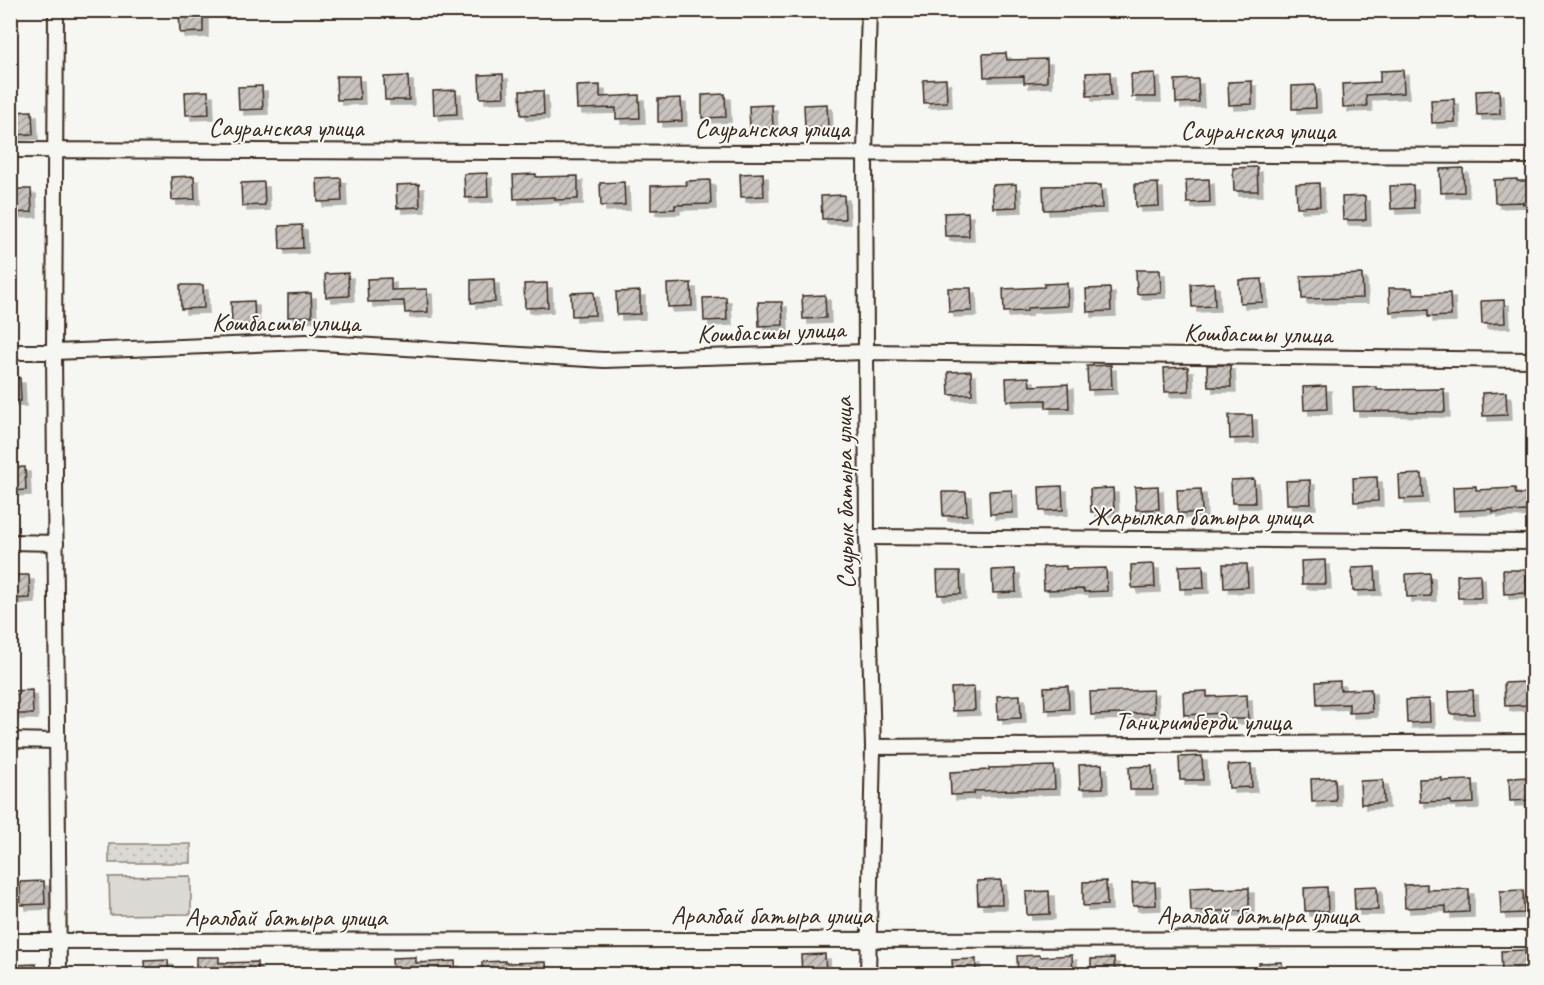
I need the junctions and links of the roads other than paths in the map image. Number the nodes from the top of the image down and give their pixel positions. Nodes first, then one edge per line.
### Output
1 (56, 10) edge
2 (869, 10) edge
3 (10, 150) edge
4 (55, 151) junction
5 (865, 152) junction
6 (1533, 156) edge
7 (10, 352) edge
8 (54, 352) junction
9 (866, 352) junction
10 (1533, 360) edge
11 (867, 537) junction
12 (10, 542) edge
13 (1533, 542) edge
14 (56, 543) junction
15 (10, 740) edge
16 (57, 741) junction
17 (1533, 742) edge
18 (873, 747) junction
19 (868, 939) junction
20 (1533, 939) edge
21 (10, 941) edge
22 (58, 941) junction
23 (59, 975) edge
24 (868, 975) edge

1 - 4 street
2 - 5 street, Саурык батыра улица
3 - 4 street, Сауранская улица
4 - 5 street, Сауранская улица
4 - 8 street
5 - 6 street, Сауранская улица
5 - 9 street, Саурык батыра улица
7 - 8 street, Кошбасшы улица
8 - 9 street, Кошбасшы улица
8 - 14 street
9 - 10 street, Кошбасшы улица
9 - 11 street, Саурык батыра улица
11 - 13 street, Жарылкап батыра улица
11 - 18 street, Саурык батыра улица
12 - 14 street
14 - 16 street
15 - 16 street
16 - 22 street
17 - 18 street, Таниримберди улица
18 - 19 street, Саурык батыра улица
19 - 20 street, Аралбай батыра улица
19 - 22 street, Аралбай батыра улица
19 - 24 street, Саурык батыра улица
21 - 22 street, Аралбай батыра улица
22 - 23 street

